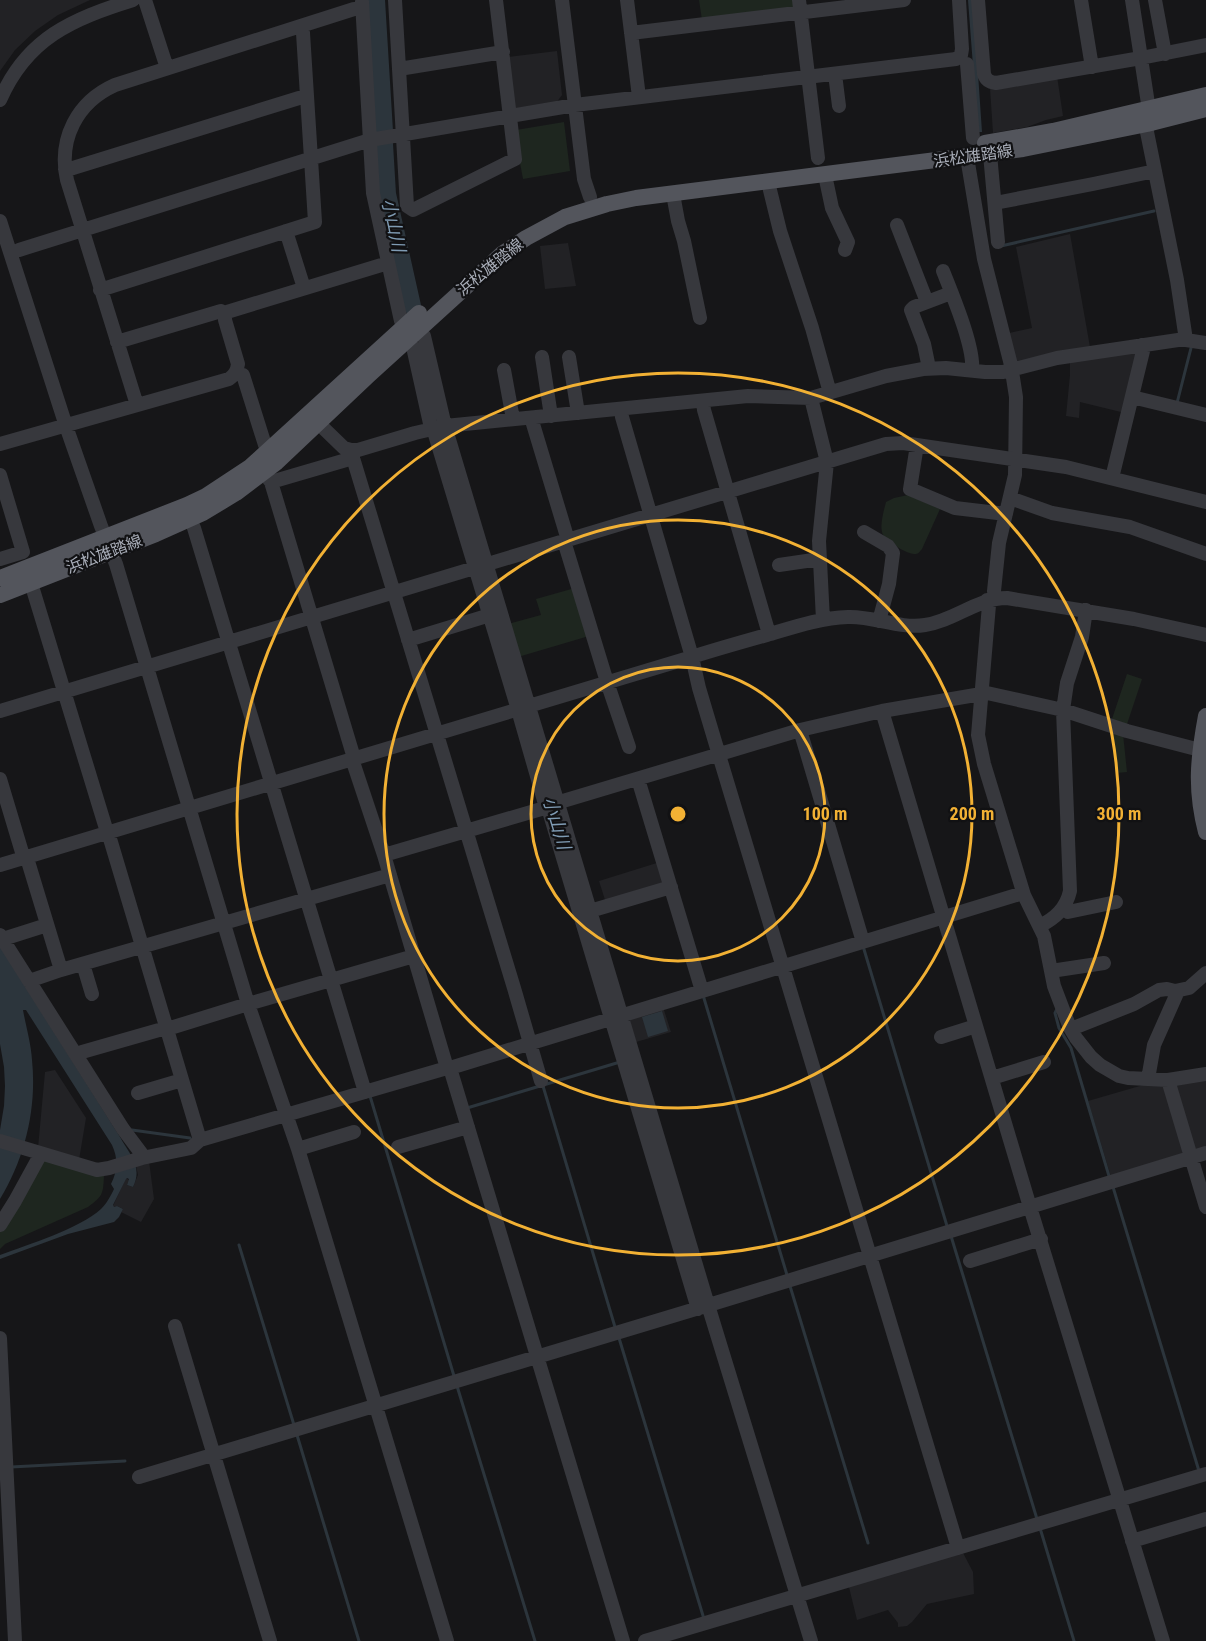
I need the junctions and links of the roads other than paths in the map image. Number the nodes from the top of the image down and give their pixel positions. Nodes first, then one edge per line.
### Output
1 (133, 0) edge
2 (145, 0) edge
3 (395, 0) edge
4 (496, 0) edge
5 (562, 0) edge
6 (627, 0) edge
7 (904, 0) edge
8 (959, 0) edge
9 (978, 0) edge
10 (1082, 0) edge
11 (1132, 0) edge
12 (1155, 0) edge
13 (362, 4) edge
14 (799, 6) edge
15 (301, 26) junction
16 (631, 33) junction
17 (1206, 45) edge
18 (502, 52) junction
19 (1165, 54) junction
20 (1141, 58) junction
21 (967, 64) dead end
22 (1092, 67) junction
23 (167, 68) junction
24 (399, 69) junction
25 (835, 74) junction
26 (808, 77) junction
27 (1206, 95) edge
28 (307, 97) junction
29 (639, 98) junction
30 (0, 100) edge
31 (575, 105) junction
32 (839, 106) dead end
33 (1206, 109) edge
34 (510, 116) junction
35 (1148, 117) junction
36 (402, 134) junction
37 (973, 138) dead end
38 (370, 140) junction
39 (990, 154) junction
40 (967, 157) junction
41 (818, 158) dead end
42 (311, 159) junction
43 (65, 169) junction
44 (1155, 171) junction
45 (825, 175) junction
46 (768, 182) junction
47 (673, 194) junction
48 (590, 197) junction
49 (994, 203) junction
50 (0, 220) edge
51 (897, 225) dead end
52 (82, 231) junction
53 (286, 231) junction
54 (2, 238) edge
55 (998, 242) dead end
56 (19, 250) dead end
57 (845, 250) dead end
58 (388, 263) junction
59 (943, 271) dead end
60 (304, 288) junction
61 (100, 290) junction
62 (951, 293) junction
63 (927, 302) junction
64 (226, 314) junction
65 (700, 318) dead end
66 (401, 321) dead end
67 (413, 335) junction
68 (1186, 340) junction
69 (117, 342) junction
70 (1206, 343) edge
71 (1142, 345) junction
72 (542, 357) dead end
73 (569, 357) dead end
74 (929, 369) junction
75 (504, 370) dead end
76 (1012, 370) junction
77 (972, 371) junction
78 (243, 375) dead end
79 (830, 393) junction
80 (1132, 397) junction
81 (811, 398) junction
82 (703, 401) junction
83 (137, 405) junction
84 (621, 409) junction
85 (578, 413) junction
86 (1206, 415) edge
87 (551, 416) junction
88 (532, 418) junction
89 (314, 419) junction
90 (513, 419) junction
91 (66, 426) junction
92 (438, 427) junction
93 (0, 444) edge
94 (265, 445) dead end
95 (917, 445) junction
96 (353, 454) junction
97 (1016, 459) junction
98 (827, 462) junction
99 (0, 476) edge
100 (267, 478) junction
101 (1112, 478) junction
102 (728, 492) junction
103 (3, 496) edge
104 (1010, 498) junction
105 (1206, 502) edge
106 (1006, 514) junction
107 (650, 516) junction
108 (190, 519) junction
109 (864, 532) dead end
110 (566, 541) junction
111 (108, 545) junction
112 (1206, 554) edge
113 (0, 559) edge
114 (820, 559) junction
115 (779, 565) dead end
116 (481, 567) junction
117 (0, 578) edge
118 (31, 583) junction
119 (394, 593) junction
120 (0, 594) edge
121 (991, 599) junction
122 (1086, 610) junction
123 (490, 615) junction
124 (311, 618) junction
125 (823, 620) junction
126 (879, 621) junction
127 (769, 634) junction
128 (1206, 635) edge
129 (408, 640) junction
130 (229, 642) junction
131 (692, 657) junction
132 (147, 667) junction
133 (607, 682) junction
134 (64, 692) junction
135 (981, 694) junction
136 (523, 707) junction
137 (1063, 710) junction
138 (0, 711) edge
139 (882, 711) junction
140 (1206, 716) edge
141 (800, 730) junction
142 (437, 733) junction
143 (1202, 746) edge
144 (628, 747) dead end
145 (719, 755) junction
146 (353, 759) junction
147 (638, 778) junction
148 (0, 779) edge
149 (272, 783) junction
150 (553, 806) junction
151 (189, 808) junction
152 (466, 831) junction
153 (107, 832) junction
154 (1206, 832) edge
155 (384, 855) junction
156 (26, 859) junction
157 (0, 865) edge
158 (390, 875) junction
159 (671, 887) junction
160 (1023, 893) junction
161 (307, 899) junction
162 (1116, 902) dead end
163 (1063, 908) junction
164 (590, 911) junction
165 (944, 917) junction
166 (224, 923) junction
167 (47, 925) junction
168 (1040, 926) junction
169 (2, 937) edge
170 (863, 942) junction
171 (142, 947) junction
172 (414, 956) junction
173 (1104, 963) dead end
174 (83, 964) junction
175 (782, 966) junction
176 (61, 970) junction
177 (1051, 971) junction
178 (1206, 973) edge
179 (604, 979) junction
180 (331, 980) junction
181 (29, 981) junction
182 (702, 991) junction
183 (1178, 991) junction
184 (92, 994) dead end
185 (248, 1004) junction
186 (616, 1018) junction
187 (976, 1026) junction
188 (167, 1028) junction
189 (1071, 1029) junction
190 (941, 1037) dead end
191 (529, 1044) junction
192 (76, 1055) junction
193 (1044, 1062) dead end
194 (449, 1068) junction
195 (1206, 1074) edge
196 (992, 1078) junction
197 (1148, 1079) junction
198 (182, 1080) junction
199 (1168, 1080) junction
200 (541, 1082) dead end
201 (365, 1092) junction
202 (138, 1093) dead end
203 (286, 1114) junction
204 (468, 1127) junction
205 (354, 1132) dead end
206 (200, 1140) junction
207 (0, 1141) edge
208 (398, 1147) dead end
209 (298, 1149) junction
210 (34, 1151) junction
211 (1206, 1153) edge
212 (1191, 1158) junction
213 (138, 1159) junction
214 (1030, 1207) junction
215 (1206, 1207) edge
216 (0, 1225) edge
217 (1041, 1239) junction
218 (869, 1256) junction
219 (970, 1261) dead end
220 (703, 1307) junction
221 (174, 1326) dead end
222 (0, 1338) edge
223 (537, 1357) junction
224 (376, 1406) junction
225 (213, 1455) junction
226 (1206, 1474) edge
227 (139, 1477) dead end
228 (1120, 1499) junction
229 (1206, 1519) edge
230 (1132, 1541) junction
231 (958, 1548) junction
232 (793, 1596) junction
233 (15, 1641) edge
234 (270, 1641) edge
235 (447, 1641) edge
236 (623, 1641) edge
237 (645, 1641) edge
238 (811, 1641) edge
239 (1163, 1641) edge

1 - 30 street
2 - 23 street
3 - 24 street
4 - 18 street
5 - 31 street
6 - 16 street
7 - 14 street
8 - 25 street
9 - 22 street
10 - 22 street
11 - 20 street
12 - 19 street
13 - 15 street
13 - 38 street
14 - 16 street
14 - 26 street
15 - 23 street
15 - 28 street
16 - 29 street
17 - 19 street
18 - 24 street
18 - 34 street
19 - 20 street
20 - 22 street
20 - 35 street
21 - 37 street
23 - 43 street
24 - 36 street
25 - 26 street
25 - 32 street
26 - 29 street
26 - 41 street
27 - 35 main road, 浜松雄踏線
28 - 42 street
28 - 43 street
29 - 31 street
31 - 34 street
31 - 48 street
33 - 35 main road, 浜松雄踏線
34 - 36 street
34 - 36 street
35 - 39 main road, 浜松雄踏線
35 - 44 street
35 - 48 main road, 浜松雄踏線
36 - 38 street
38 - 42 street
38 - 58 street
39 - 40 main road, 浜松雄踏線
39 - 49 street
40 - 45 main road, 浜松雄踏線
40 - 76 street
42 - 52 street
42 - 53 street
43 - 52 street
44 - 49 street
44 - 68 street
45 - 46 main road, 浜松雄踏線
45 - 57 street
46 - 47 main road, 浜松雄踏線
46 - 79 street
47 - 65 street
47 - 67 main road, 浜松雄踏線
48 - 89 main road, 浜松雄踏線
49 - 55 street
50 - 54 street
51 - 63 street
52 - 56 street
52 - 61 street
53 - 60 street
53 - 61 street
54 - 91 street
58 - 60 street
58 - 66 street
59 - 62 street
60 - 64 street
61 - 69 street
62 - 63 street
62 - 77 street
63 - 74 street
64 - 69 street
64 - 83 street
67 - 89 main road, 浜松雄踏線
67 - 92 street
68 - 70 street
68 - 71 street
69 - 83 street
71 - 76 street
71 - 80 street
72 - 87 street
73 - 85 street
74 - 77 street
74 - 79 street
75 - 90 street
76 - 77 street
76 - 97 street
78 - 94 street
79 - 81 street
80 - 86 street
80 - 101 street
81 - 82 street
81 - 98 street
82 - 84 street
82 - 102 street
83 - 91 street
84 - 85 street
84 - 107 street
85 - 87 street
87 - 88 street
88 - 90 street
88 - 110 street
89 - 96 street
89 - 100 main road, 浜松雄踏線
89 - 111 main road, 浜松雄踏線
90 - 92 street
91 - 93 street
91 - 111 street
92 - 96 street
92 - 116 street
95 - 97 street
95 - 98 street
95 - 106 street
96 - 100 street
96 - 119 street
97 - 101 street
97 - 104 street
98 - 102 street
98 - 114 street
99 - 103 street
100 - 108 main road, 浜松雄踏線
100 - 124 street
101 - 105 street
102 - 107 street
102 - 127 street
103 - 113 street
104 - 106 street
104 - 112 street
106 - 121 street
107 - 110 street
107 - 131 street
108 - 111 main road, 浜松雄踏線
108 - 130 street
109 - 126 street
110 - 116 street
110 - 133 street
111 - 117 main road, 浜松雄踏線
111 - 118 main road, 浜松雄踏線
111 - 132 street
114 - 115 street
114 - 125 street
116 - 119 street
116 - 123 street
116 - 136 street
118 - 120 main road, 浜松雄踏線
118 - 134 street
119 - 124 street
119 - 129 street
121 - 122 street
121 - 126 street
121 - 135 street
122 - 128 street
122 - 137 street
123 - 129 street
123 - 136 street
124 - 130 street
124 - 146 street
125 - 126 street
125 - 127 street
127 - 131 street
129 - 142 street
130 - 132 street
130 - 149 street
131 - 133 street
131 - 145 street
132 - 134 street
132 - 151 street
133 - 136 street
133 - 144 street
134 - 138 street
134 - 153 street
135 - 137 street
135 - 139 street
135 - 160 street
136 - 142 street
136 - 150 street
137 - 143 street
137 - 163 street
139 - 141 street
139 - 165 street
140 - 143 main road
141 - 145 street
141 - 170 street
142 - 146 street
142 - 152 street
143 - 154 main road
145 - 147 street
145 - 175 street
146 - 149 street
146 - 155 street
147 - 150 street
147 - 159 street
148 - 156 street
149 - 151 street
149 - 161 street
150 - 152 street
150 - 164 street
150 - 179 street
151 - 153 street
151 - 166 street
152 - 155 street
152 - 191 street
153 - 156 street
153 - 171 street
155 - 158 street
156 - 157 street
156 - 167 street
158 - 161 street
158 - 172 street
159 - 164 street
159 - 182 street
160 - 165 street
160 - 168 street
161 - 166 street
161 - 180 street
162 - 163 street
163 - 168 street
164 - 179 street
165 - 170 street
165 - 187 street
166 - 171 street
166 - 185 street
167 - 169 street
167 - 176 street
168 - 177 street
169 - 181 street
170 - 175 street
171 - 174 street
171 - 188 street
172 - 180 street
172 - 194 street
173 - 177 street
174 - 176 street
174 - 184 street
175 - 182 street
175 - 218 street
176 - 181 street
177 - 189 street
178 - 183 street
179 - 186 street
180 - 185 street
180 - 201 street
181 - 192 street
182 - 186 street
183 - 189 street
183 - 197 street
185 - 188 street
185 - 203 street
186 - 191 street
186 - 220 street
187 - 190 street
187 - 196 street
188 - 192 street
188 - 198 street
189 - 197 street
191 - 194 street
191 - 200 street
192 - 213 street
193 - 196 street
194 - 201 street
194 - 204 street
195 - 199 street
196 - 214 street
197 - 199 street
198 - 202 street
198 - 206 street
199 - 212 street
201 - 203 street
203 - 206 street
203 - 209 street
204 - 208 street
204 - 223 street
205 - 209 street
206 - 213 street
207 - 210 street
209 - 224 street
210 - 213 street
210 - 216 street
211 - 212 street
212 - 214 street
212 - 215 street
214 - 217 street
214 - 218 street
217 - 219 street
217 - 228 street
218 - 220 street
218 - 231 street
220 - 223 street
220 - 232 street
221 - 225 street
222 - 233 street
223 - 224 street
223 - 236 street
224 - 225 street
224 - 235 street
225 - 227 street
225 - 234 street
226 - 228 street
228 - 230 street
228 - 231 street
229 - 230 street
230 - 239 street
231 - 232 street
232 - 237 street
232 - 238 street

